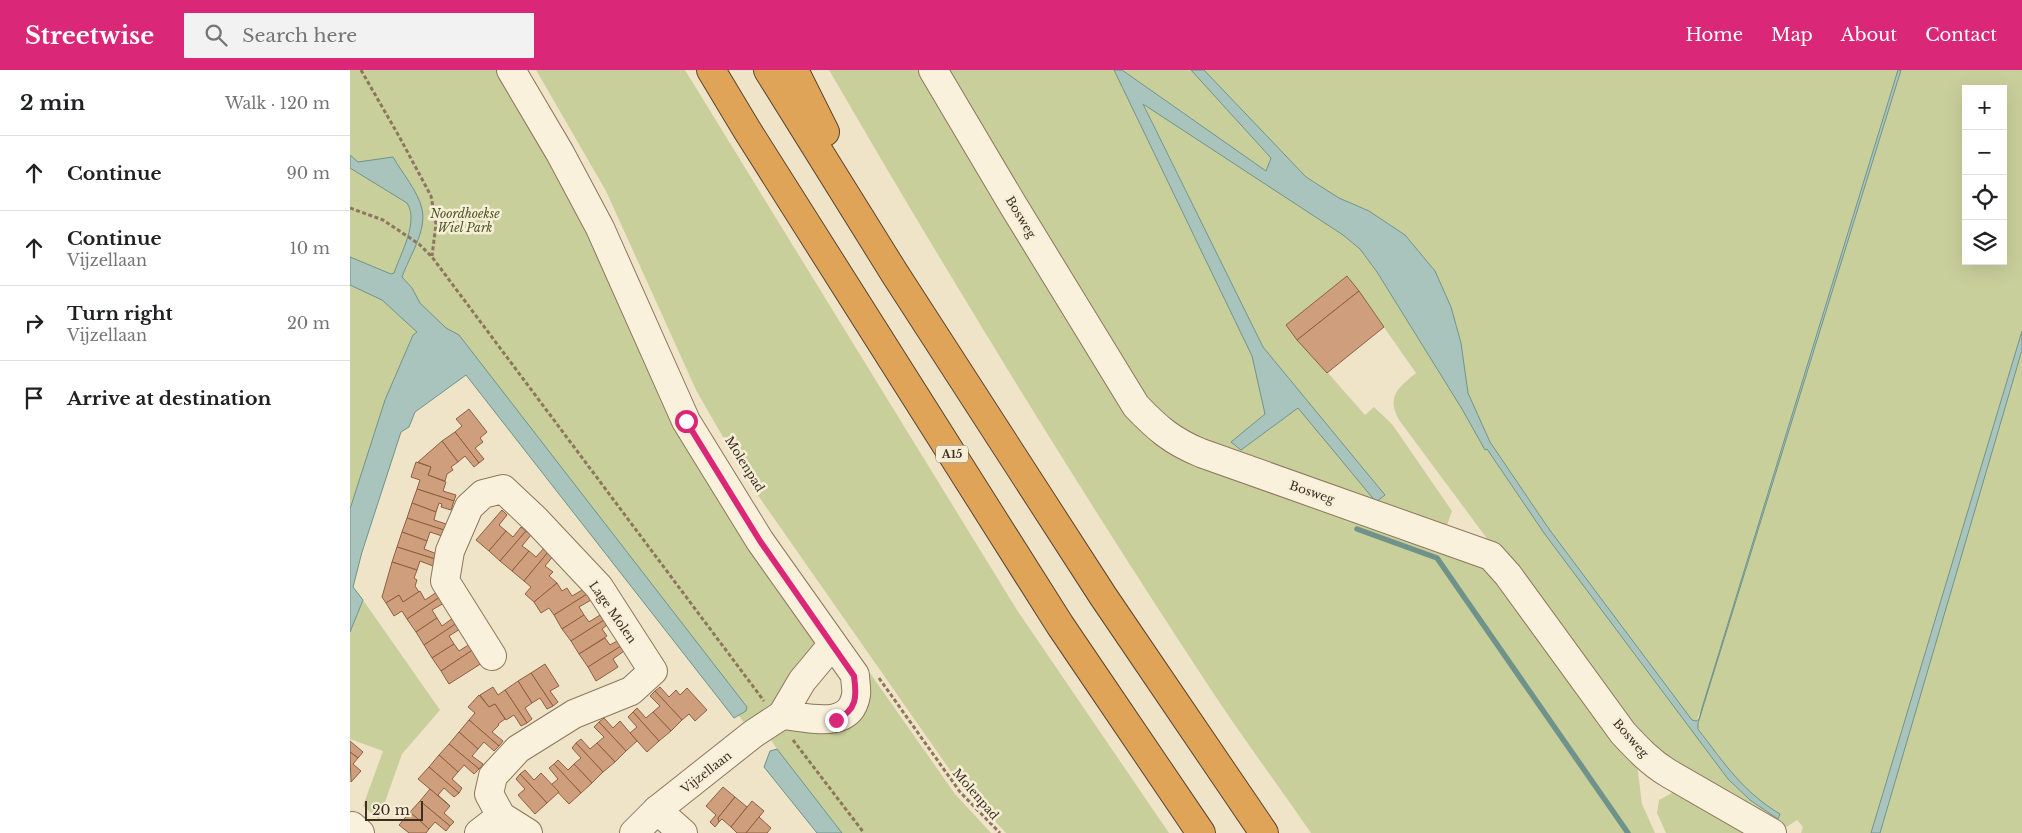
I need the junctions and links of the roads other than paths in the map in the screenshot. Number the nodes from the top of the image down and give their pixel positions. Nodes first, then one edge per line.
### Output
1 (511, 70) edge
2 (711, 70) edge
3 (768, 70) edge
4 (794, 70) edge
5 (933, 70) edge
6 (895, 274) junction
7 (832, 646) junction
8 (492, 656) dead end
9 (779, 716) junction
10 (657, 810) junction
11 (501, 816) junction
12 (479, 833) edge
13 (528, 833) edge
14 (634, 833) edge
15 (683, 833) edge
16 (1201, 833) edge
17 (1264, 833) edge
18 (1772, 833) edge

1 - 7 street
2 - 16 highway, A15
3 - 6 highway
4 - 6 highway
5 - 18 street, Bosweg
6 - 17 highway
7 - 9 street, Vijzellaan
7 - 9 street
8 - 11 street, Lage Molen
9 - 10 street, Vijzellaan
10 - 14 street, Vijzellaan
10 - 15 street
11 - 12 street
11 - 13 street

